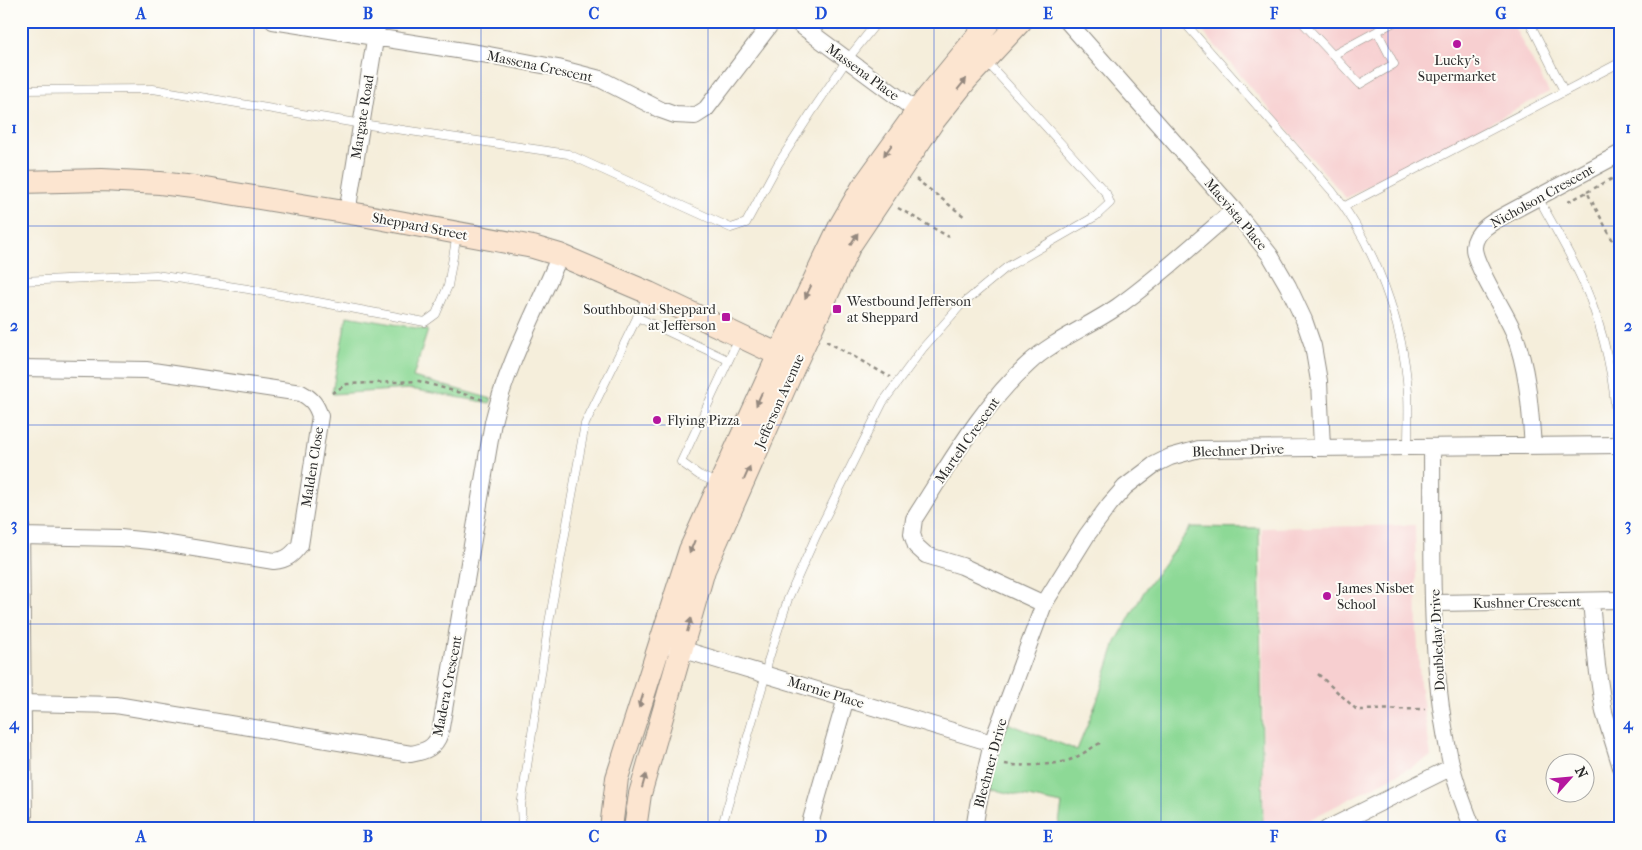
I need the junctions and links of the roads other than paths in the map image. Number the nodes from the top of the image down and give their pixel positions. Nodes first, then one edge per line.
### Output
1 (273, 21) edge
2 (378, 21) edge
3 (773, 21) edge
4 (795, 21) edge
5 (878, 21) edge
6 (990, 21) edge
7 (1021, 21) edge
8 (1067, 21) edge
9 (1183, 21) edge
10 (1313, 21) edge
11 (1396, 21) edge
12 (1529, 21) edge
13 (1303, 23) edge
14 (1377, 31) junction
15 (375, 38) junction
16 (978, 52) junction
17 (1333, 55) junction
18 (847, 60) junction
19 (1621, 62) edge
20 (21, 90) edge
21 (1564, 91) junction
22 (924, 117) junction
23 (362, 124) junction
24 (1621, 154) edge
25 (21, 182) edge
26 (1538, 198) junction
27 (1345, 206) junction
28 (1234, 210) junction
29 (347, 213) junction
30 (458, 233) junction
31 (560, 255) junction
32 (21, 281) edge
33 (649, 293) junction
34 (637, 318) junction
35 (740, 336) junction
36 (787, 358) junction
37 (728, 360) junction
38 (21, 368) edge
39 (1619, 445) edge
40 (1533, 446) junction
41 (1408, 447) junction
42 (1432, 447) junction
43 (1322, 448) junction
44 (720, 484) junction
45 (21, 526) edge
46 (21, 536) edge
47 (1621, 600) edge
48 (1591, 601) junction
49 (1434, 603) junction
50 (1044, 604) junction
51 (660, 644) junction
52 (682, 648) junction
53 (766, 674) junction
54 (846, 698) junction
55 (23, 703) junction
56 (992, 743) junction
57 (1452, 767) junction
58 (1621, 767) edge
59 (24, 829) edge
60 (522, 829) edge
61 (611, 829) edge
62 (635, 829) edge
63 (723, 829) edge
64 (810, 829) edge
65 (974, 829) edge
66 (1327, 829) edge
67 (1473, 829) edge

1 - 15 street, Massena Crescent
2 - 15 street, Margate Road
3 - 15 street, Massena Crescent
4 - 18 street, Massena Place
5 - 18 lane
6 - 16 street, Jefferson Avenue
7 - 16 street, Jefferson Avenue
8 - 28 street, Maevista Place
9 - 27 lane
10 - 13 lane
11 - 14 lane
12 - 21 lane
13 - 17 lane
14 - 17 lane
14 - 17 lane
15 - 23 street, Margate Road
16 - 22 street, Jefferson Avenue
16 - 53 lane
18 - 22 street, Massena Place
18 - 23 lane
19 - 21 lane
20 - 23 lane
21 - 27 lane
22 - 36 street, Jefferson Avenue
23 - 29 street, Margate Road
24 - 26 street, Nicholson Crescent
25 - 29 street, Sheppard Street
26 - 39 lane
26 - 40 street, Nicholson Crescent
27 - 41 lane
28 - 43 street, Maevista Place
28 - 50 street, Martell Crescent
29 - 30 street, Sheppard Street
30 - 31 street, Sheppard Street
30 - 32 lane
31 - 33 street, Sheppard Street
31 - 55 street, Madera Crescent
33 - 34 lane
33 - 35 street, Sheppard Street
34 - 37 lane
34 - 60 lane
35 - 36 street, Sheppard Street
35 - 37 lane
36 -> 44 street, Jefferson Avenue
52 -> 36 street, Jefferson Avenue
37 - 44 lane
38 - 46 street, Malden Close
39 - 40 street, Blechner Drive
40 - 42 street, Blechner Drive
41 - 42 street, Blechner Drive
41 - 43 street, Blechner Drive
42 - 49 street, Doubleday Drive
43 - 50 street, Blechner Drive
44 -> 51 street, Jefferson Avenue
45 - 46 street
46 - 55 street
47 - 48 street, Kushner Crescent
48 - 49 street, Kushner Crescent
48 - 58 street
49 - 57 street, Doubleday Drive
50 - 56 street, Blechner Drive
51 - 52 street, Marnie Place
51 -> 61 street, Jefferson Avenue
52 - 53 street, Marnie Place
62 -> 52 street, Jefferson Avenue
53 - 54 street, Marnie Place
53 - 63 lane
54 - 56 street, Marnie Place
54 - 64 street
55 - 59 street
56 - 65 street, Blechner Drive
57 - 66 street
57 - 67 street, Doubleday Drive

